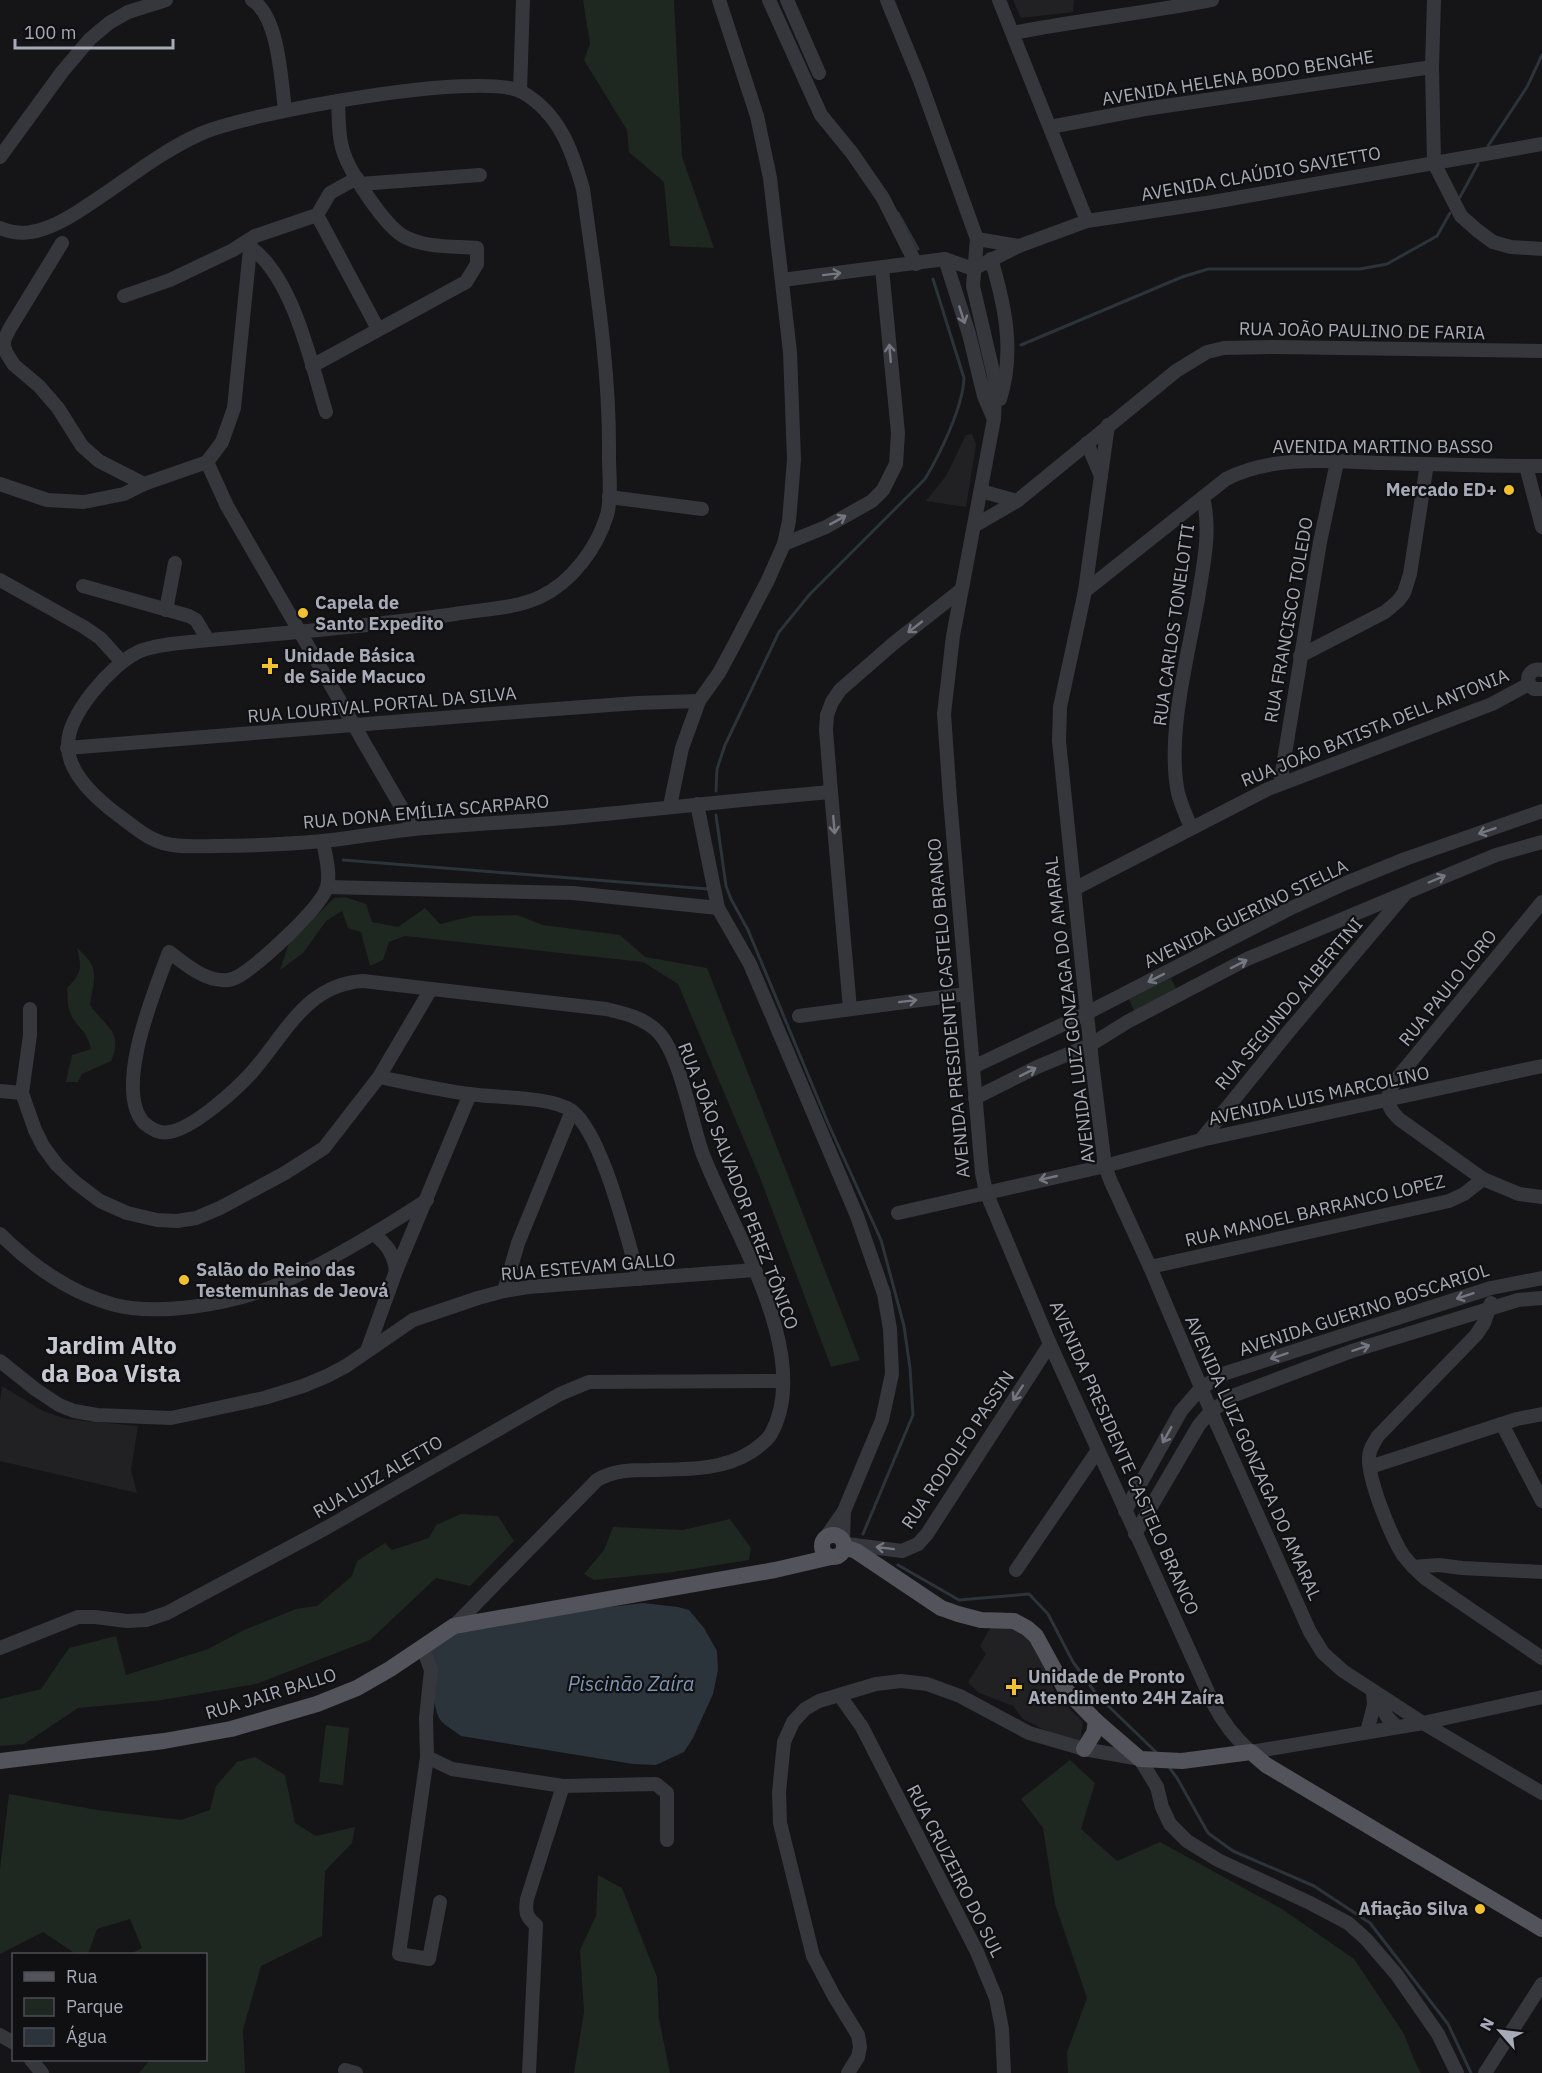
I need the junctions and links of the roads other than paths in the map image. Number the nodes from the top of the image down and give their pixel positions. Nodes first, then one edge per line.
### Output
1 (166, 0) edge
2 (252, 0) edge
3 (523, 0) edge
4 (719, 0) edge
5 (769, 0) edge
6 (788, 0) edge
7 (887, 0) edge
8 (999, 0) edge
9 (1212, 0) edge
10 (1434, 0) edge
11 (1160, 5) edge
12 (1013, 33) junction
13 (1432, 67) junction
14 (819, 73) dead end
15 (520, 91) junction
16 (338, 101) junction
17 (285, 110) junction
18 (1050, 127) junction
19 (1542, 144) edge
20 (0, 157) edge
21 (1434, 163) junction
22 (480, 175) dead end
23 (359, 181) junction
24 (316, 215) junction
25 (1087, 221) junction
26 (0, 228) edge
27 (977, 239) junction
28 (62, 243) dead end
29 (250, 243) junction
30 (1019, 246) junction
31 (1542, 249) edge
32 (945, 259) junction
33 (992, 259) junction
34 (916, 264) junction
35 (882, 268) junction
36 (973, 269) junction
37 (782, 280) junction
38 (124, 296) dead end
39 (378, 329) junction
40 (1542, 351) edge
41 (312, 366) junction
42 (326, 412) dead end
43 (994, 418) junction
44 (1108, 425) junction
45 (1087, 443) junction
46 (207, 462) junction
47 (1337, 462) junction
48 (1427, 464) junction
49 (1526, 466) junction
50 (1542, 466) edge
51 (1102, 478) junction
52 (0, 484) edge
53 (144, 484) junction
54 (981, 491) junction
55 (609, 497) junction
56 (1203, 497) junction
57 (1017, 501) junction
58 (702, 509) dead end
59 (974, 526) junction
60 (1542, 527) edge
61 (784, 544) junction
62 (176, 563) dead end
63 (0, 580) edge
64 (82, 585) dead end
65 (961, 590) junction
66 (1085, 591) junction
67 (166, 610) junction
68 (301, 631) junction
69 (208, 640) junction
70 (1300, 656) junction
71 (122, 661) junction
72 (1542, 670) edge
73 (1539, 688) edge
74 (699, 701) junction
75 (354, 726) junction
76 (68, 748) junction
77 (1280, 784) junction
78 (831, 792) junction
79 (697, 804) junction
80 (670, 806) junction
81 (1542, 811) edge
82 (1191, 828) junction
83 (414, 829) junction
84 (323, 841) junction
85 (1542, 842) edge
86 (327, 887) junction
87 (1074, 889) junction
88 (1406, 892) junction
89 (1542, 902) edge
90 (718, 908) junction
91 (431, 989) junction
92 (966, 994) junction
93 (30, 1009) dead end
94 (850, 1009) junction
95 (1087, 1013) junction
96 (799, 1016) dead end
97 (1090, 1045) junction
98 (1542, 1066) edge
99 (973, 1067) junction
100 (380, 1077) junction
101 (0, 1090) edge
102 (22, 1093) junction
103 (470, 1094) junction
104 (975, 1098) junction
105 (1387, 1101) junction
106 (572, 1111) junction
107 (1202, 1140) junction
108 (1105, 1166) junction
109 (1483, 1179) junction
110 (986, 1192) junction
111 (1542, 1197) edge
112 (427, 1200) junction
113 (898, 1213) dead end
114 (0, 1234) edge
115 (374, 1234) junction
116 (1150, 1267) junction
117 (755, 1270) junction
118 (396, 1271) junction
119 (1542, 1278) edge
120 (639, 1279) junction
121 (1491, 1288) junction
122 (504, 1291) junction
123 (388, 1295) junction
124 (1542, 1298) edge
125 (1490, 1308) junction
126 (394, 1331) junction
127 (1050, 1344) junction
128 (367, 1352) junction
129 (0, 1361) edge
130 (783, 1381) junction
131 (1201, 1388) junction
132 (1211, 1411) junction
133 (1542, 1414) edge
134 (1502, 1424) junction
135 (1098, 1450) junction
136 (1370, 1467) junction
137 (1542, 1501) edge
138 (1125, 1511) junction
139 (1135, 1534) junction
140 (836, 1546) junction
141 (1413, 1567) junction
142 (1462, 1568) junction
143 (1016, 1570) dead end
144 (1542, 1572) edge
145 (1441, 1590) junction
146 (454, 1626) junction
147 (0, 1648) edge
148 (423, 1648) junction
149 (1542, 1658) edge
150 (1371, 1690) junction
151 (840, 1695) junction
152 (1542, 1697) edge
153 (1455, 1716) junction
154 (1096, 1720) junction
155 (1423, 1723) junction
156 (1397, 1727) junction
157 (1367, 1732) junction
158 (1462, 1746) junction
159 (1084, 1749) junction
160 (1251, 1752) junction
161 (427, 1757) junction
162 (1140, 1759) junction
163 (0, 1761) edge
164 (563, 1786) junction
165 (1542, 1793) edge
166 (667, 1840) dead end
167 (440, 1902) dead end
168 (1542, 1929) edge
169 (1542, 1984) edge
170 (32, 2061) edge
171 (42, 2073) edge
172 (529, 2073) edge
173 (848, 2073) edge
174 (1004, 2073) edge
175 (1457, 2073) edge
176 (1485, 2073) edge

1 - 20 street
2 - 17 street
3 - 15 street
4 - 37 street
5 - 34 street
6 - 14 street
7 - 27 street, AVENIDA PRESIDENTE CASTELO BRANCO
8 - 12 street
9 - 11 street
10 - 13 street
11 - 12 street
12 - 18 street
13 - 18 street, AVENIDA HELENA BODO BENGHE
13 - 21 street
15 - 16 street
15 - 55 street
16 - 17 street
16 - 23 street
17 - 26 street
18 - 25 street
19 - 21 street, AVENIDA CLAÚDIO SAVIETTO
21 - 25 street, AVENIDA CLAÚDIO SAVIETTO
21 - 31 street
22 - 23 street
23 - 24 street
23 - 39 street
24 - 29 street
24 - 39 street
25 - 30 street, AVENIDA CLAÚDIO SAVIETTO
27 - 30 street
27 - 36 street, AVENIDA PRESIDENTE CASTELO BRANCO
28 - 53 street
29 - 38 street
29 - 41 street
29 - 46 street
30 - 33 street, AVENIDA CLAÚDIO SAVIETTO
32 - 34 street
32 - 36 street
32 -> 43 street
33 - 36 street, AVENIDA CLAÚDIO SAVIETTO
33 - 43 street, AVENIDA PRESIDENTE CASTELO BRANCO
34 - 35 street
37 -> 35 street
61 -> 35 street
36 - 43 street, AVENIDA PRESIDENTE CASTELO BRANCO
37 - 61 street
39 - 41 street
40 - 44 street, RUA JOÃO PAULINO DE FARIA
41 - 42 street
43 - 54 street, AVENIDA PRESIDENTE CASTELO BRANCO
44 - 45 street, RUA JOÃO PAULINO DE FARIA
44 - 51 street, AVENIDA LUIZ GONZAGA DO AMARAL
45 - 51 street
45 - 57 street, RUA JOÃO PAULINO DE FARIA
46 - 53 street
46 - 68 street
47 - 48 street, AVENIDA MARTINO BASSO
47 - 56 street, AVENIDA MARTINO BASSO
47 - 70 street, RUA FRANCISCO TOLEDO
48 - 49 street, AVENIDA MARTINO BASSO
48 - 70 street
49 - 50 street, AVENIDA MARTINO BASSO
49 - 60 street
51 - 66 street, AVENIDA LUIZ GONZAGA DO AMARAL
52 - 53 street
54 - 57 street
54 - 59 street, AVENIDA PRESIDENTE CASTELO BRANCO
55 - 58 street
55 - 68 street
56 - 66 street, AVENIDA MARTINO BASSO
56 - 82 street, RUA CARLOS TONELOTTI
57 - 59 street, RUA JOÃO PAULINO DE FARIA
59 - 65 street, AVENIDA PRESIDENTE CASTELO BRANCO
61 - 74 street
62 - 67 street
63 - 71 street
64 - 67 street
65 -> 78 street
65 - 92 street, AVENIDA PRESIDENTE CASTELO BRANCO
66 - 87 street, AVENIDA LUIZ GONZAGA DO AMARAL
67 - 69 street
68 - 69 street
68 - 75 street
69 - 71 street
70 - 77 street, RUA FRANCISCO TOLEDO
71 - 76 street
72 - 73 street, RUA JOÃO BATISTA DELL ANTONIA
73 - 77 street, RUA JOÃO BATISTA DELL ANTONIA
74 - 75 street, RUA LOURIVAL PORTAL DA SILVA
74 - 80 street
75 - 76 street, RUA LOURIVAL PORTAL DA SILVA
75 - 83 street
76 - 84 street, RUA DONA EMÍLIA SCARPARO
77 - 82 street, RUA JOÃO BATISTA DELL ANTONIA
78 - 79 street, RUA DONA EMÍLIA SCARPARO
78 -> 94 street
79 - 80 street, RUA DONA EMÍLIA SCARPARO
79 - 90 street
80 - 83 street, RUA DONA EMÍLIA SCARPARO
81 -> 95 street, AVENIDA GUERINO STELLA
82 - 87 street, RUA JOÃO BATISTA DELL ANTONIA
83 - 84 street, RUA DONA EMÍLIA SCARPARO
84 - 86 street
88 -> 85 street
86 - 90 street
86 - 91 street, RUA JOÃO SALVADOR PEREZ TÔNICO
87 - 95 street, AVENIDA LUIZ GONZAGA DO AMARAL
97 -> 88 street
88 - 107 street, RUA SEGUNDO ALBERTINI
89 - 105 street, RUA PAULO LORO
90 - 140 street
91 - 100 street
91 - 117 street, RUA JOÃO SALVADOR PEREZ TÔNICO
94 -> 92 street
92 - 99 street, AVENIDA PRESIDENTE CASTELO BRANCO
93 - 102 street
94 - 96 street
95 - 97 street, AVENIDA LUIZ GONZAGA DO AMARAL
95 - 99 street, AVENIDA GUERINO STELLA
104 -> 97 street
97 - 108 street, AVENIDA LUIZ GONZAGA DO AMARAL
98 - 105 street, AVENIDA LUIS MARCOLINO
99 - 104 street, AVENIDA PRESIDENTE CASTELO BRANCO
100 - 102 street
100 - 103 street
101 - 102 street
103 - 106 street
103 - 112 street
104 - 110 street, AVENIDA PRESIDENTE CASTELO BRANCO
105 - 107 street, AVENIDA LUIS MARCOLINO
105 - 109 street
106 - 120 street
106 - 122 street
107 - 108 street, AVENIDA LUIS MARCOLINO
108 -> 110 street, AVENIDA LUIS MARCOLINO
108 - 116 street, AVENIDA LUIZ GONZAGA DO AMARAL
109 - 111 street
109 - 116 street, RUA MANOEL BARRANCO LOPEZ
110 - 113 street, AVENIDA LUIS MARCOLINO
110 - 127 street, AVENIDA PRESIDENTE CASTELO BRANCO
112 - 115 street
112 - 118 street
114 - 115 street
115 - 118 street
116 - 131 street, AVENIDA LUIZ GONZAGA DO AMARAL
117 - 120 street, RUA ESTEVAM GALLO
117 - 130 street, RUA JOÃO SALVADOR PEREZ TÔNICO
118 - 123 street
119 - 121 street, AVENIDA GUERINO BOSCARIOL
120 - 122 street, RUA ESTEVAM GALLO
121 - 125 street
121 -> 131 street, AVENIDA GUERINO BOSCARIOL
122 - 126 street, RUA ESTEVAM GALLO
123 - 126 street
123 - 128 street
124 - 125 street, AVENIDA GUERINO BOSCARIOL
132 -> 125 street, AVENIDA GUERINO BOSCARIOL
125 - 136 street
126 - 128 street, RUA ESTEVAM GALLO
127 - 135 street, AVENIDA PRESIDENTE CASTELO BRANCO
127 -> 140 street, RUA RODOLFO PASSIN
128 - 129 street, RUA ESTEVAM GALLO
130 - 146 street, RUA JOÃO SALVADOR PEREZ TÔNICO
130 - 147 street, RUA LUIZ ALETTO
131 - 132 street, AVENIDA LUIZ GONZAGA DO AMARAL
131 -> 138 street, AVENIDA GUERINO BOSCARIOL
132 - 139 street, AVENIDA GUERINO BOSCARIOL
132 - 150 street, AVENIDA LUIZ GONZAGA DO AMARAL
133 - 134 street
134 - 136 street
134 - 137 street
135 - 138 street, AVENIDA PRESIDENTE CASTELO BRANCO
135 - 143 street
136 - 141 street
138 - 139 street, AVENIDA PRESIDENTE CASTELO BRANCO
139 - 160 street, AVENIDA PRESIDENTE CASTELO BRANCO
140 - 146 main road, RUA JAIR BALLO
140 - 154 main road
141 - 142 street
141 - 145 street
142 - 144 street
142 - 145 street
145 - 149 street
146 - 148 main road, RUA JAIR BALLO
148 - 161 street
148 - 163 main road, RUA JAIR BALLO
150 - 155 street, AVENIDA LUIZ GONZAGA DO AMARAL
150 - 156 street, AVENIDA LUIZ GONZAGA DO AMARAL
150 - 157 street
151 - 159 street
151 - 173 street
151 - 174 street, RUA CRUZEIRO DO SUL
152 - 153 street
153 - 155 street
153 - 158 street
154 - 159 main road
154 - 162 main road
155 - 156 street
155 - 158 street, AVENIDA LUIZ GONZAGA DO AMARAL
156 - 157 street
157 - 160 street
158 - 165 street, AVENIDA LUIZ GONZAGA DO AMARAL
159 - 162 street
160 - 162 main road
160 - 168 main road, AVENIDA PRESIDENTE CASTELO BRANCO
161 - 164 street
161 - 167 street
162 - 175 street
164 - 166 street
164 - 172 street
169 - 176 street
170 - 171 street

